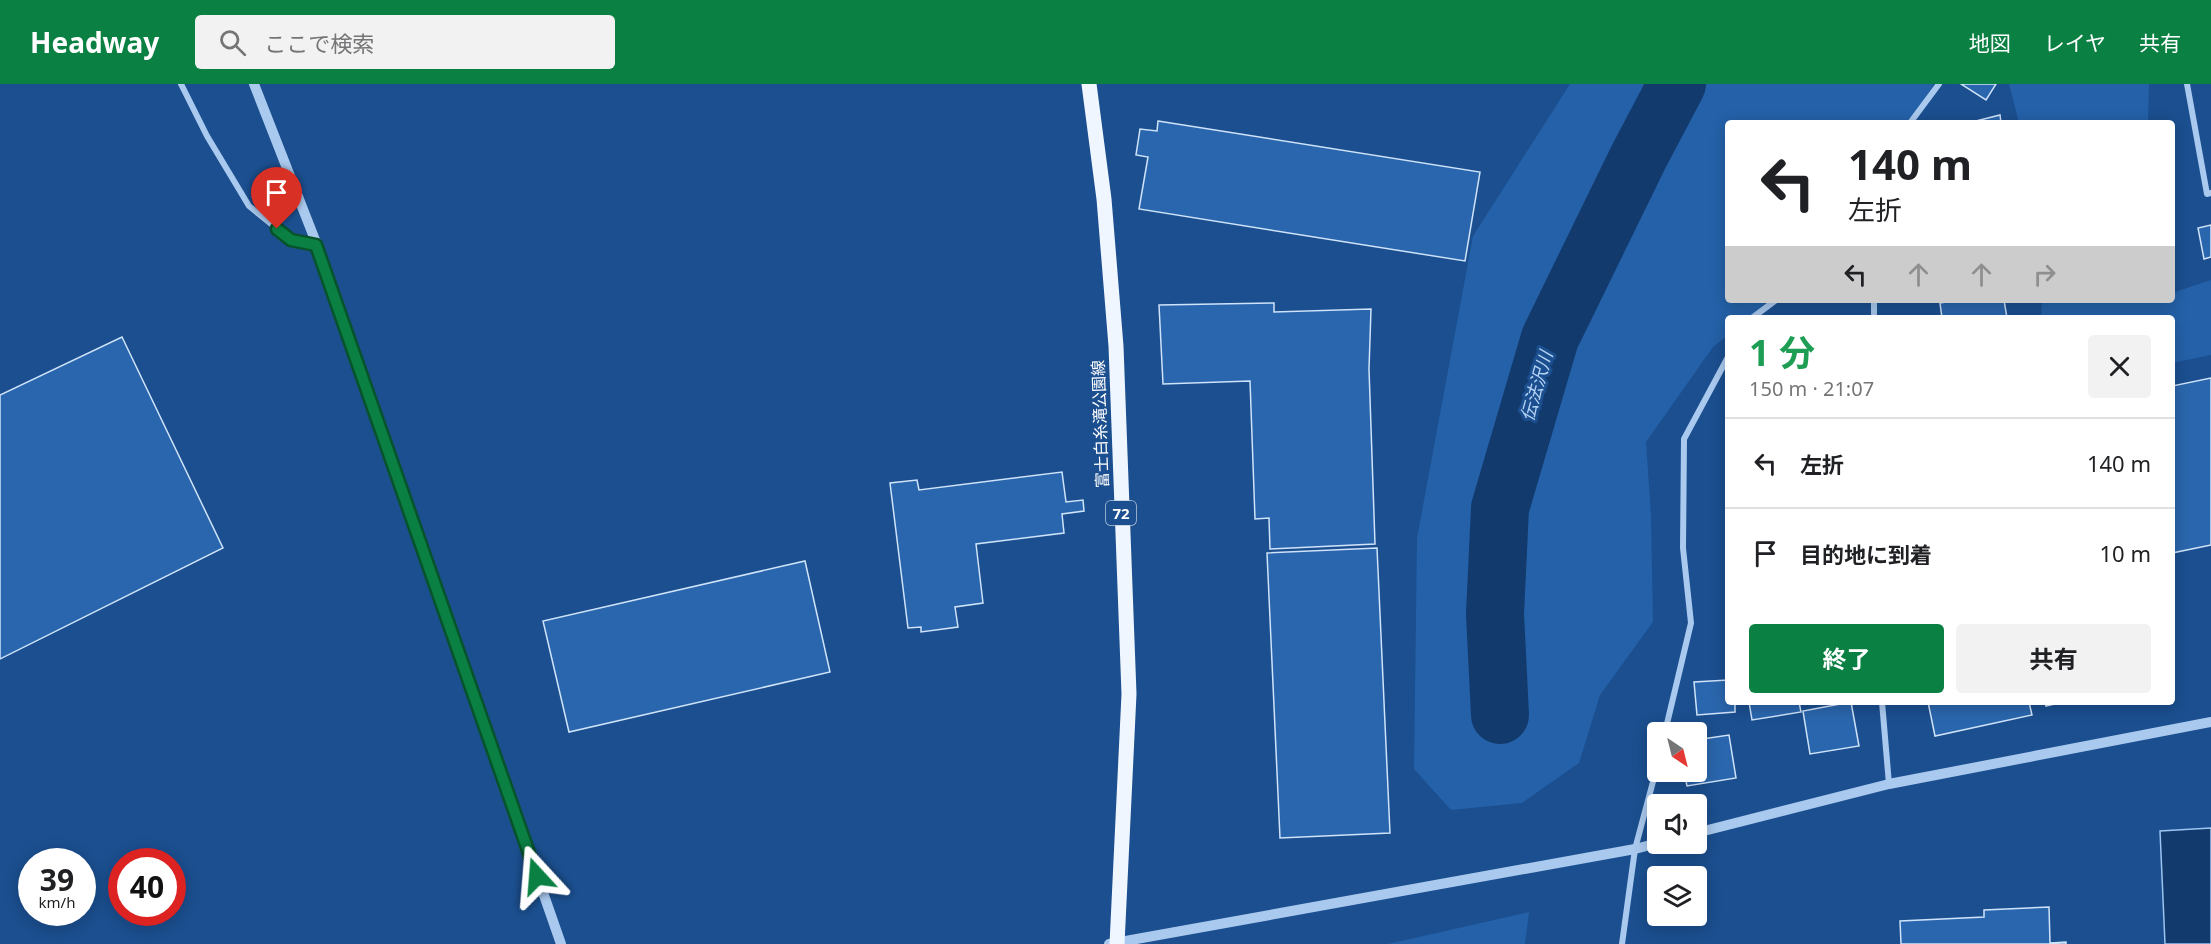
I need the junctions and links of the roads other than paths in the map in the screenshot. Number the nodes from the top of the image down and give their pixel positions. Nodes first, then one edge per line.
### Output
1 (181, 84) edge
2 (254, 84) edge
3 (1089, 84) edge
4 (1939, 84) edge
5 (2187, 84) edge
6 (1912, 120) edge
7 (2211, 194) edge
8 (316, 245) junction
9 (1772, 303) edge
10 (1756, 315) edge
11 (1725, 363) edge
12 (1882, 705) edge
13 (1667, 722) edge
14 (2211, 723) edge
15 (1653, 782) edge
16 (1889, 784) junction
17 (1707, 830) edge
18 (1647, 846) edge
19 (1635, 849) junction
20 (1114, 943) edge
21 (561, 944) edge
22 (1622, 944) edge

1 - 8 street
2 - 8 street
3 - 20 main road, 富士白糸滝公園線 / 72
4 - 6 street
5 - 7 street
8 - 21 street
9 - 10 street
11 - 13 street
12 - 16 street
14 - 16 street
15 - 19 street
16 - 17 street
18 - 19 street
19 - 20 street
19 - 22 street

